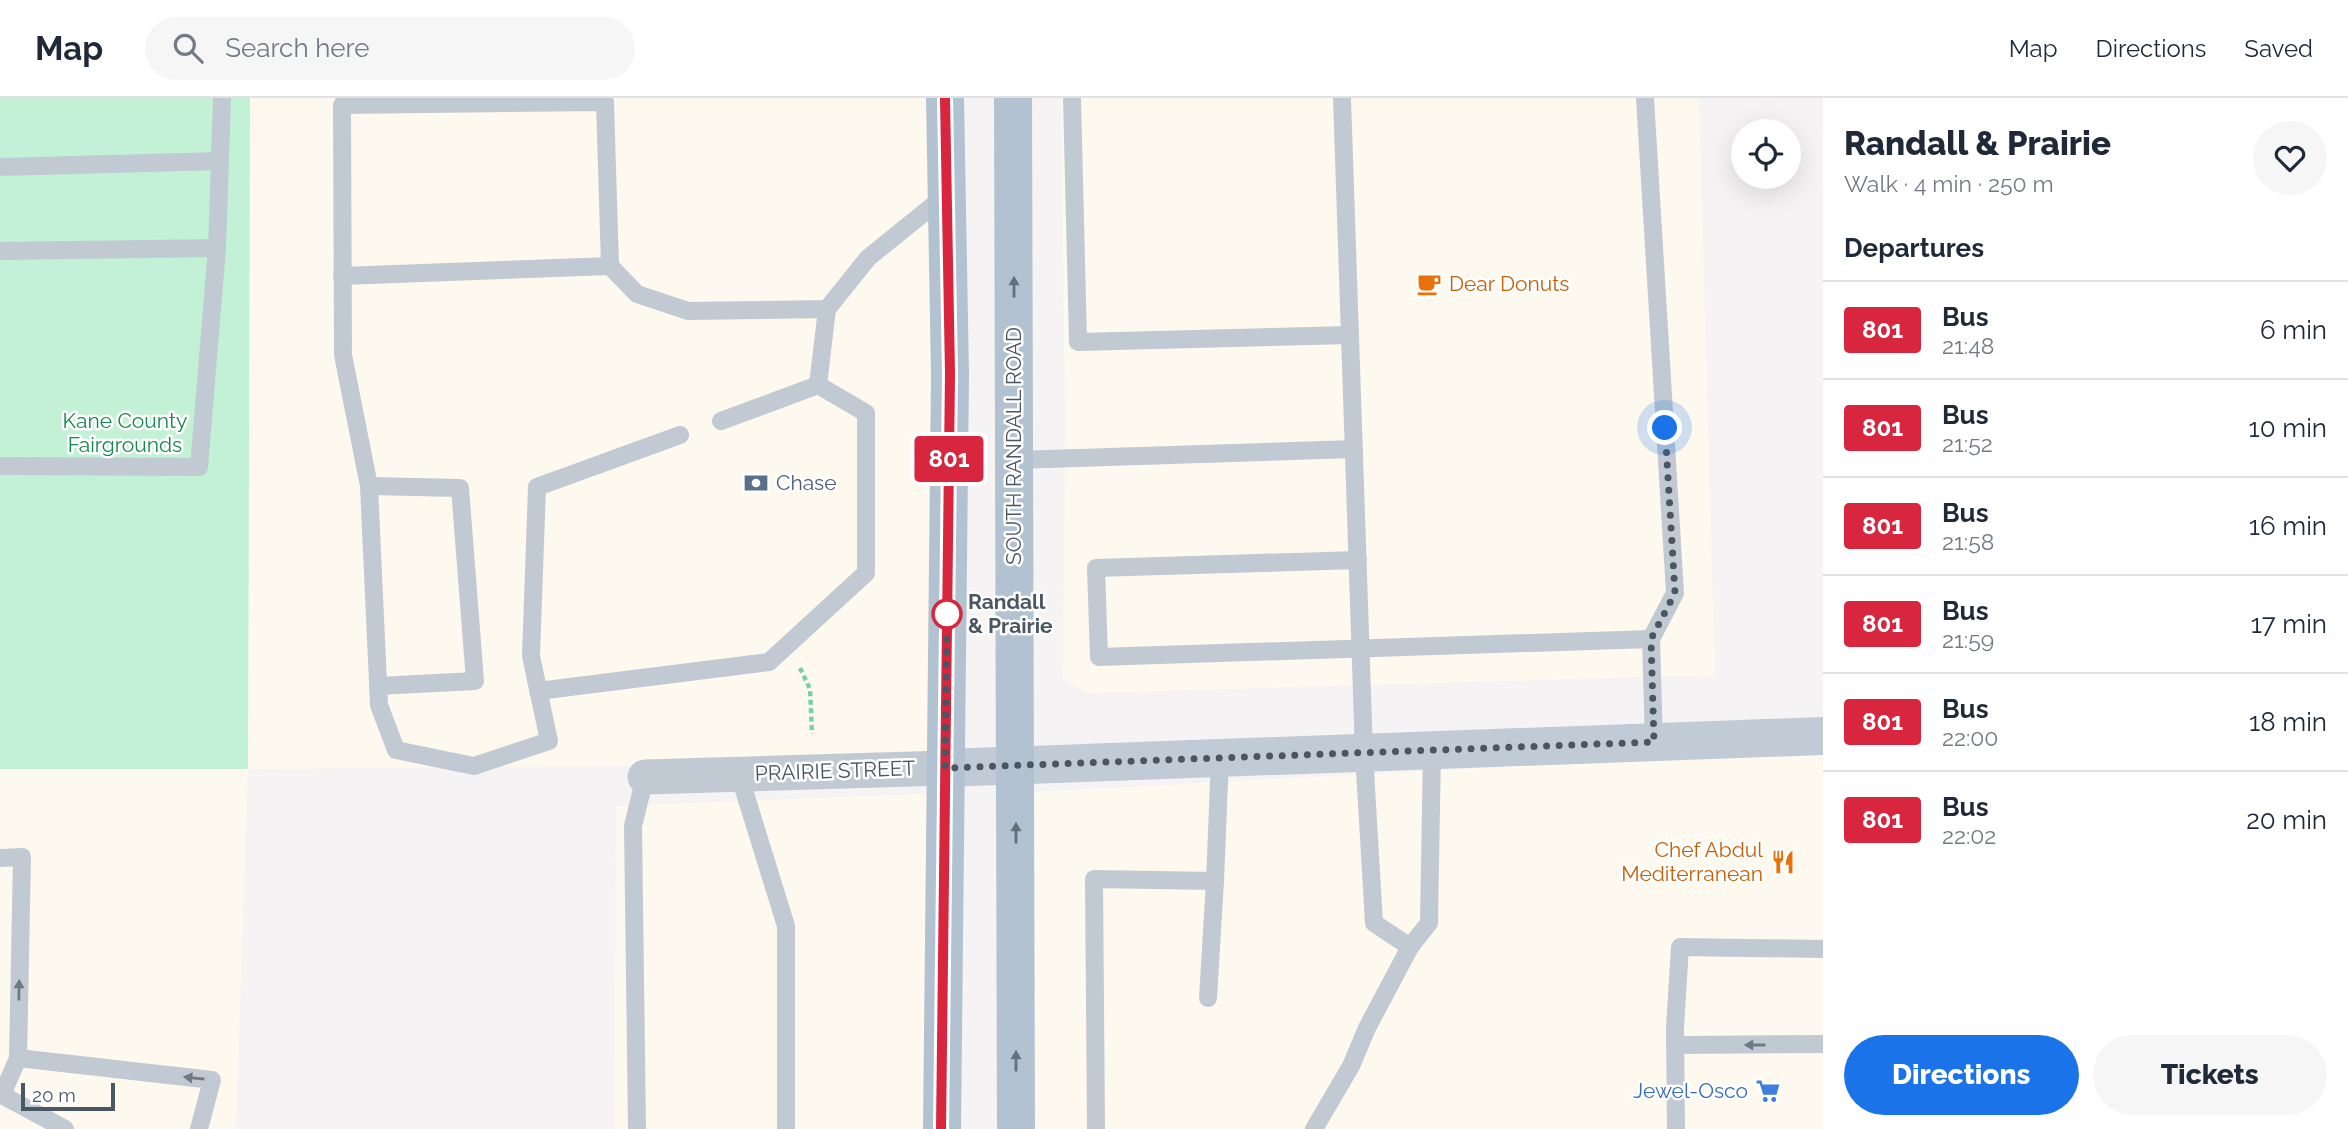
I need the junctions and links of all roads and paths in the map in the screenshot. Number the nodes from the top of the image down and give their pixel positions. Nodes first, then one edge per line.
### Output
1 (222, 98) edge
2 (945, 98) edge
3 (1013, 98) edge
4 (1072, 98) edge
5 (1342, 98) edge
6 (1645, 98) edge
7 (220, 161) junction
8 (0, 167) edge
9 (946, 195) junction
10 (217, 248) junction
11 (0, 251) edge
12 (610, 266) junction
13 (342, 275) junction
14 (827, 309) junction
15 (1350, 335) junction
16 (818, 385) junction
17 (721, 421) dead end
18 (680, 435) dead end
19 (1354, 449) junction
20 (1014, 460) junction
21 (0, 466) edge
22 (369, 486) junction
23 (1357, 560) junction
24 (1651, 639) junction
25 (1360, 648) junction
26 (798, 665) dead end
27 (378, 686) junction
28 (538, 691) junction
29 (812, 734) dead end
30 (1823, 736) edge
31 (1654, 742) junction
32 (1432, 750) junction
33 (1364, 753) junction
34 (1220, 758) junction
35 (1016, 766) junction
36 (945, 768) junction
37 (739, 774) junction
38 (645, 777) joint
39 (0, 858) edge
40 (1214, 881) junction
41 (1410, 947) junction
42 (1823, 949) edge
43 (1208, 998) dead end
44 (1823, 1044) edge
45 (1675, 1045) junction
46 (18, 1058) junction
47 (1, 1095) edge
48 (65, 1129) edge
49 (199, 1129) edge
50 (637, 1129) edge
51 (786, 1129) edge
52 (942, 1129) edge
53 (1016, 1129) edge
54 (1096, 1129) edge
55 (1314, 1129) edge
56 (1676, 1129) edge

1 - 7 lane
2 - 9 main road
20 -> 3 main road, SOUTH RANDALL ROAD
4 - 15 lane
5 - 15 lane
6 - 24 lane
7 - 8 lane
7 - 10 lane
9 - 14 lane
9 - 36 main road
10 - 11 lane
10 - 21 lane
12 - 13 lane
12 - 13 lane
12 - 14 lane
13 - 22 lane
14 - 16 lane
15 - 19 lane
16 - 17 lane
16 - 28 lane
18 - 28 lane
19 - 20 lane
19 - 23 lane
20 - 35 main road, SOUTH RANDALL ROAD
22 - 27 lane
22 - 27 lane
23 - 25 lane
23 - 25 lane
24 - 25 lane
24 - 31 lane
25 - 33 lane
26 - 29 path
27 - 28 lane
30 - 31 street, PRAIRIE STREET
31 - 32 street, PRAIRIE STREET
32 - 33 street, PRAIRIE STREET
32 - 41 lane
33 - 34 street, PRAIRIE STREET
33 - 41 lane
34 - 35 street, PRAIRIE STREET
34 - 40 lane
35 - 36 street, PRAIRIE STREET
53 -> 35 main road, SOUTH RANDALL ROAD
36 - 37 street, PRAIRIE STREET
36 - 52 main road
37 - 38 street, PRAIRIE STREET
37 - 51 lane
38 - 50 lane
46 -> 39 lane
40 - 43 lane
40 - 54 lane
41 - 55 lane
42 - 45 lane
44 -> 45 lane
45 - 56 lane
46 - 47 lane
49 -> 46 lane
47 - 48 lane

